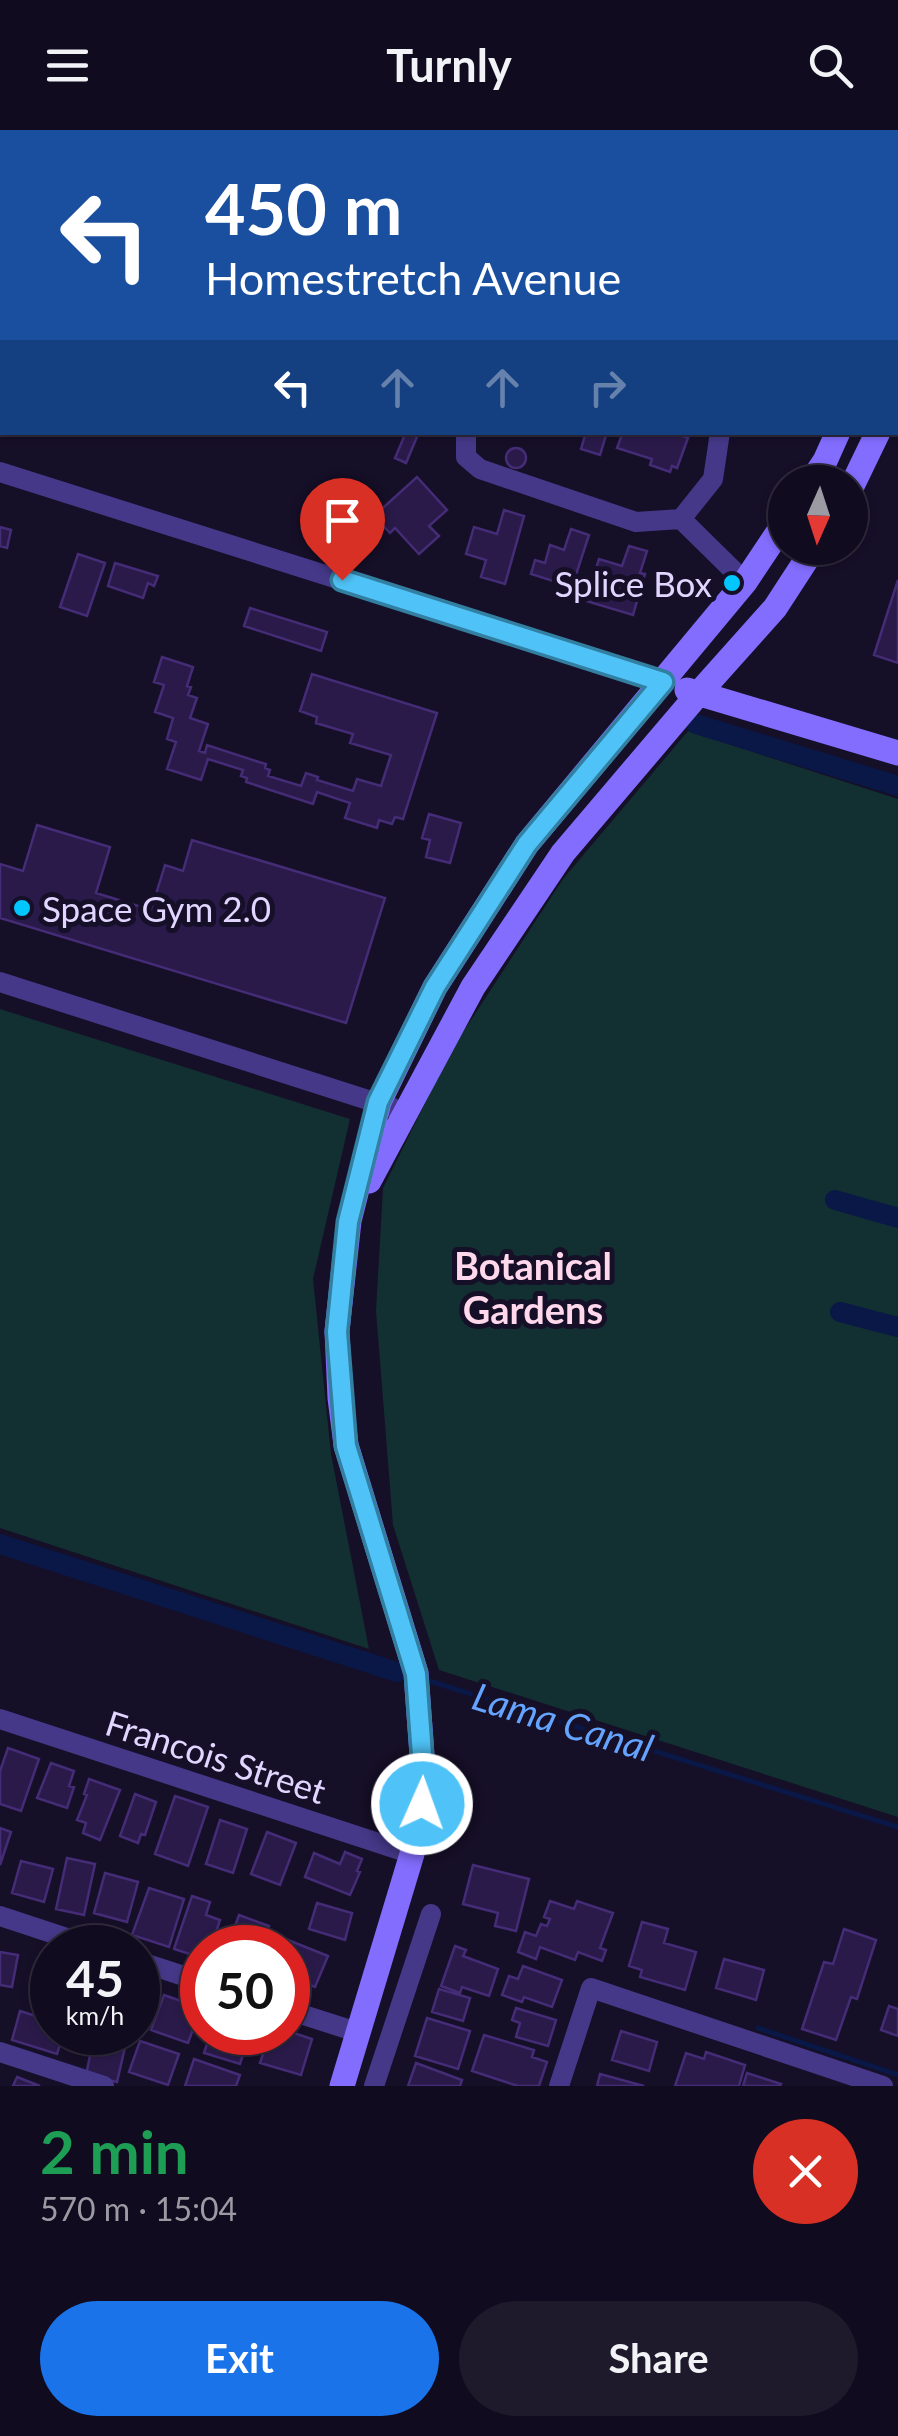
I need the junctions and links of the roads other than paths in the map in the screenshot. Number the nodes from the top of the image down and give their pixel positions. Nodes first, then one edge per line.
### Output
1 (466, 435) edge
2 (720, 435) edge
3 (837, 435) edge
4 (877, 435) edge
5 (822, 465) edge
6 (862, 465) edge
7 (0, 472) edge
8 (681, 519) junction
9 (768, 548) edge
10 (803, 565) edge
11 (745, 582) junction
12 (663, 682) junction
13 (698, 693) junction
14 (898, 752) edge
15 (0, 982) edge
16 (378, 1102) junction
17 (405, 1112) junction
18 (348, 1222) junction
19 (0, 1719) edge
20 (412, 1854) junction
21 (431, 1914) dead end
22 (0, 1916) edge
23 (30, 1926) edge
24 (310, 2017) edge
25 (360, 2033) junction
26 (0, 2052) edge
27 (104, 2086) edge
28 (342, 2086) edge
29 (374, 2086) edge
30 (559, 2086) edge
31 (883, 2086) edge

1 - 8 street
2 - 8 street
3 - 5 main road
4 - 6 main road
7 - 12 street
8 - 11 street
9 - 11 main road
10 - 13 main road
11 - 12 main road
12 - 13 main road
12 - 16 main road
13 - 14 main road
13 - 17 main road
15 - 16 street
16 - 17 street
16 - 18 main road
17 - 18 main road
18 - 20 main road
19 - 20 street, Francois Street
20 - 25 main road
21 - 29 street
22 - 23 street
24 - 25 street
25 - 28 main road
26 - 27 street
30 - 31 street

